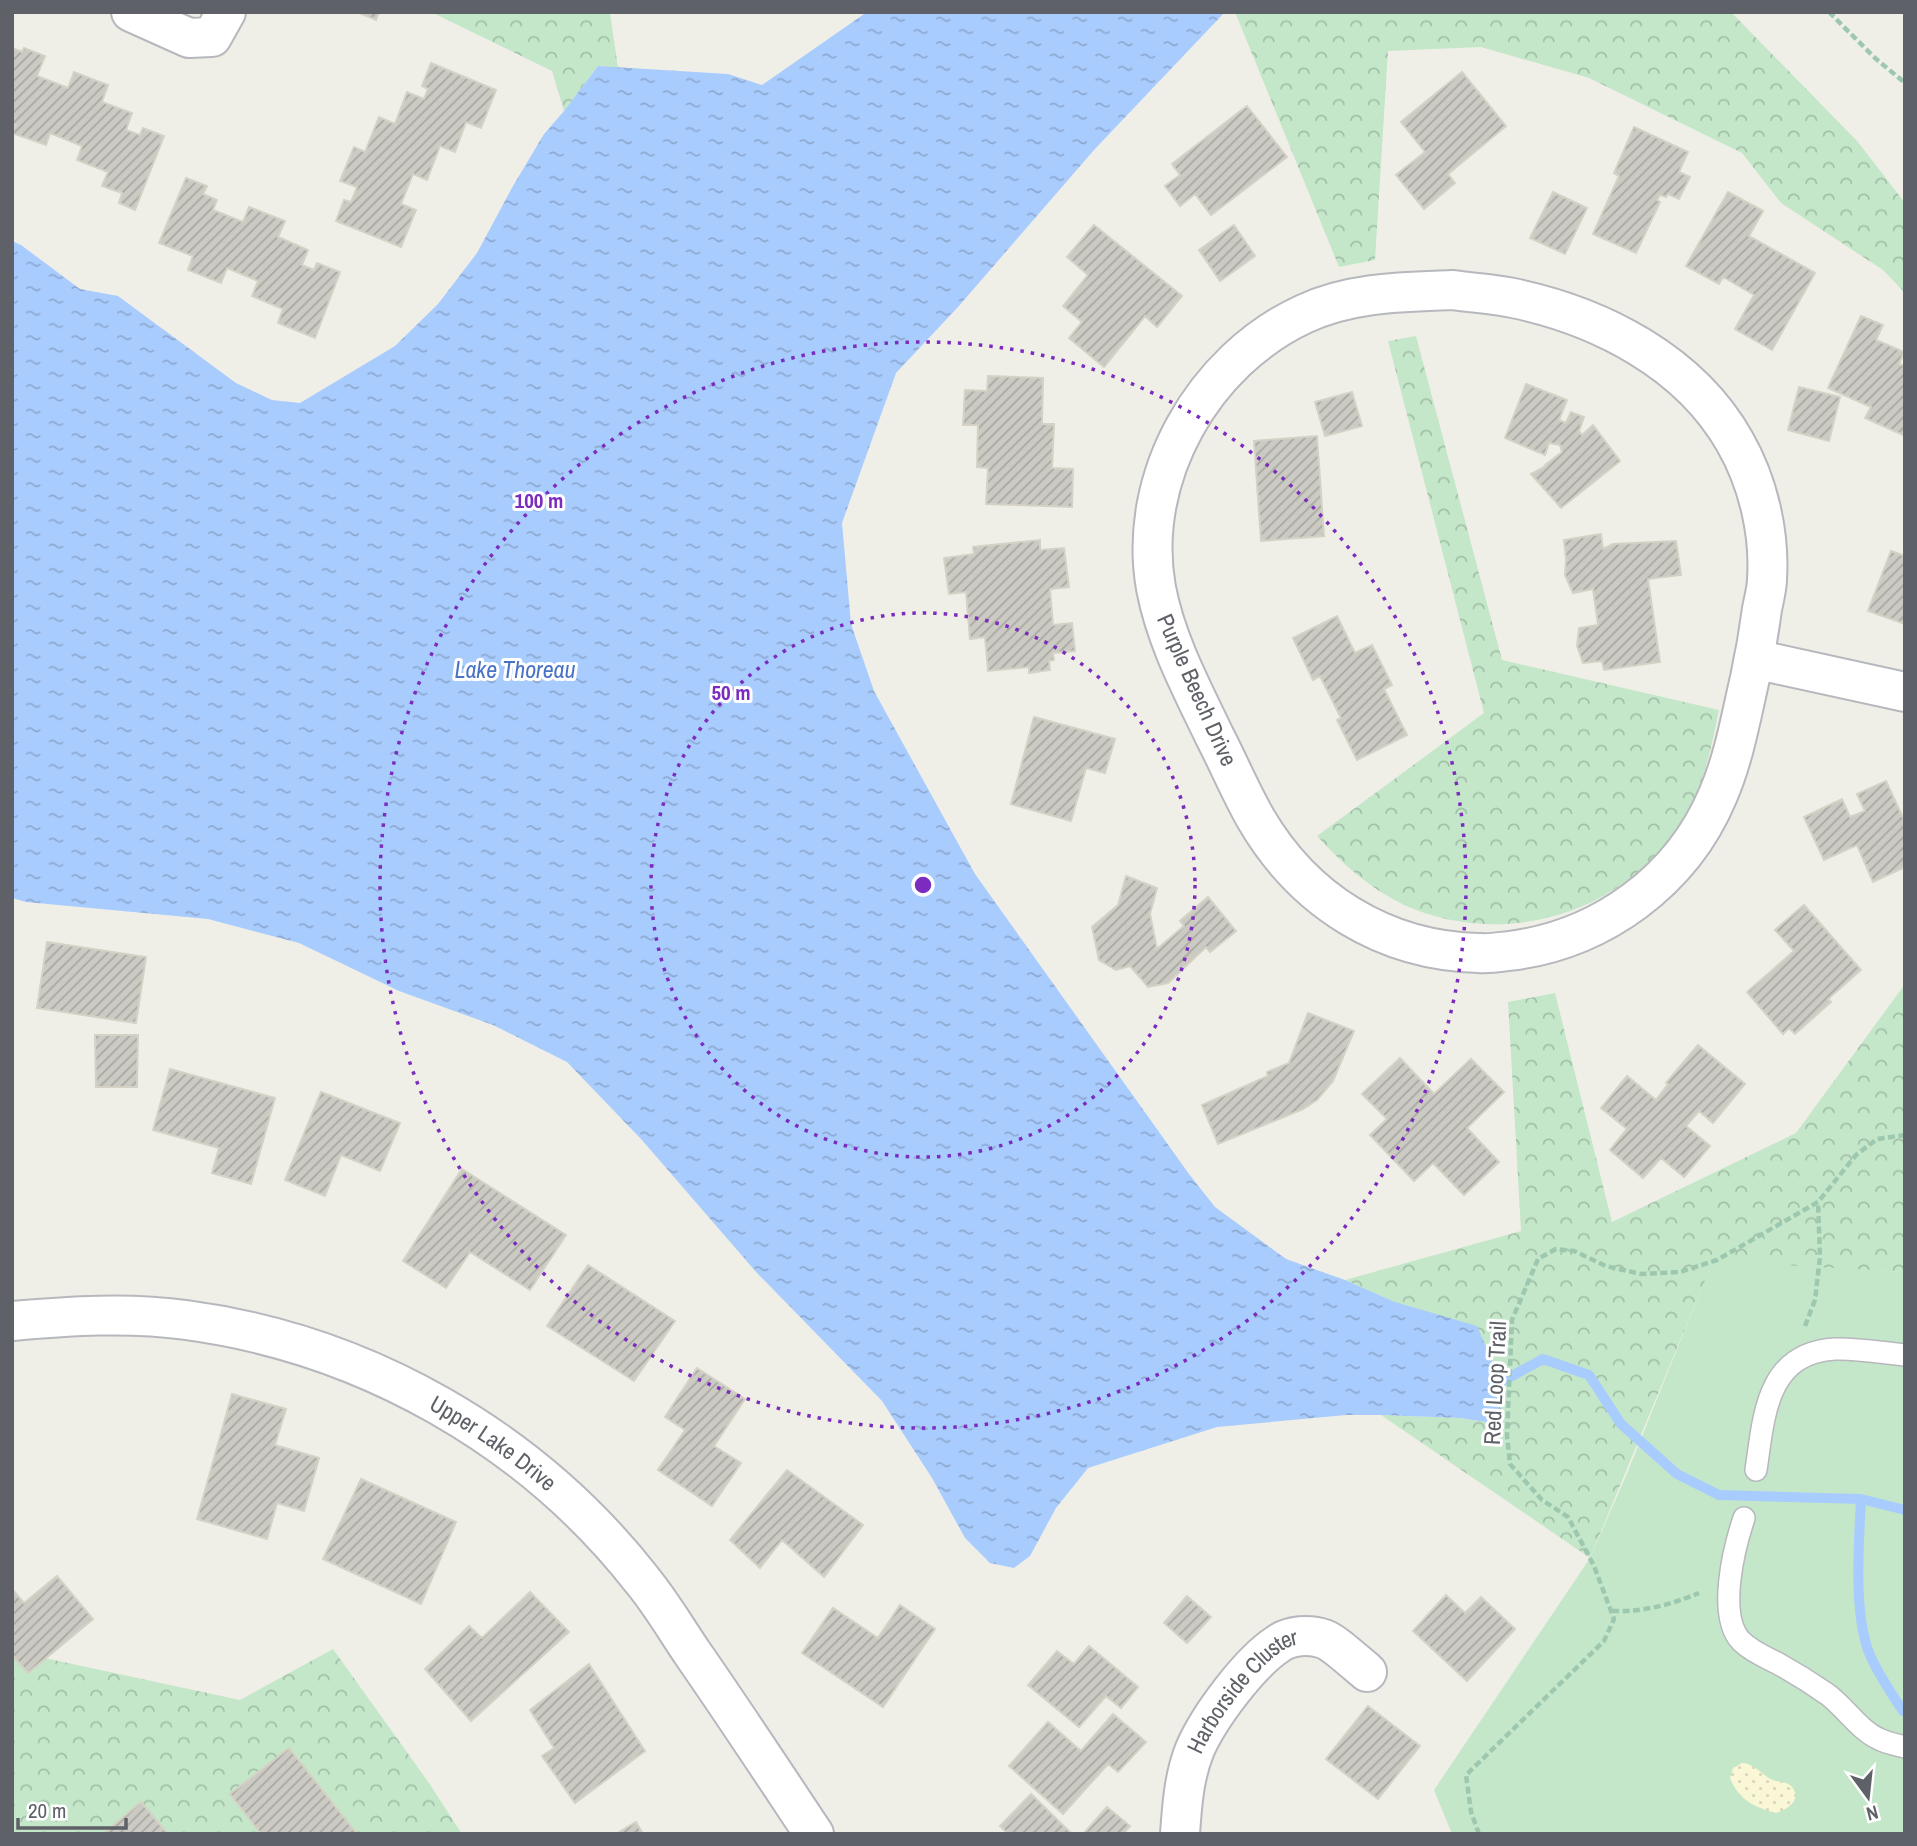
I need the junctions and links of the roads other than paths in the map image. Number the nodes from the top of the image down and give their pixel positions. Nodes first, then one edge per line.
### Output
1 (131, 12) edge
2 (226, 12) edge
3 (1754, 659) junction
4 (1905, 692) edge
5 (12, 1321) edge
6 (1905, 1355) edge
7 (1756, 1470) dead end
8 (1744, 1518) dead end
9 (1367, 1672) dead end
10 (1905, 1747) edge
11 (814, 1834) edge
12 (1180, 1834) edge

1 - 2 street
3 - 3 street, Purple Beech Drive
3 - 4 street
5 - 11 street, Upper Lake Drive
6 - 7 lane
8 - 10 lane
9 - 12 street, Harborside Cluster

